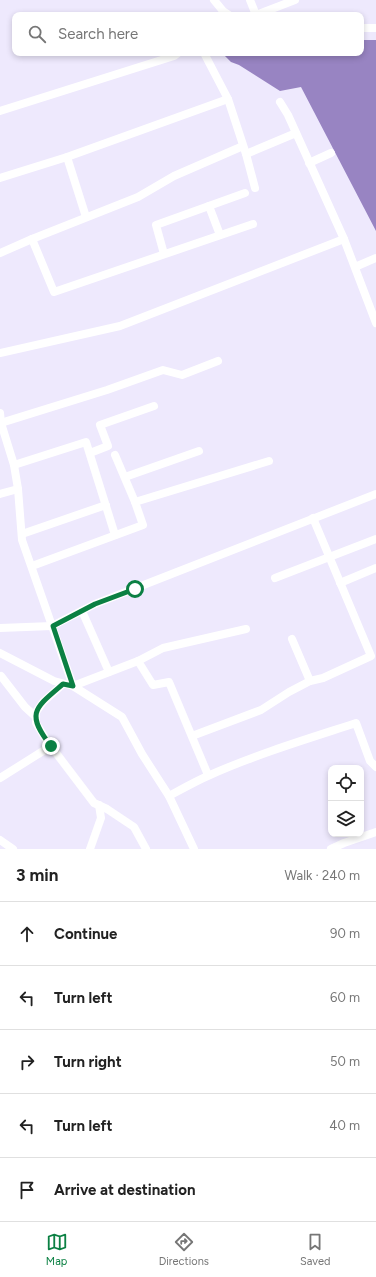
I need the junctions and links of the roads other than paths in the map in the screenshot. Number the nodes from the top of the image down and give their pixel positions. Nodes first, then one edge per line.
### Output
1 (214, 0) edge
2 (250, 0) edge
3 (295, 0) edge
4 (224, 12) edge
5 (255, 12) edge
6 (264, 12) edge
7 (364, 28) edge
8 (376, 28) edge
9 (174, 56) edge
10 (206, 56) edge
11 (228, 99) junction
12 (280, 102) dead end
13 (0, 111) edge
14 (296, 133) junction
15 (243, 146) junction
16 (331, 153) dead end
17 (246, 154) junction
18 (66, 157) junction
19 (310, 163) junction
20 (0, 178) edge
21 (255, 188) dead end
22 (245, 193) dead end
23 (209, 206) junction
24 (86, 217) junction
25 (253, 224) dead end
26 (220, 235) junction
27 (32, 239) junction
28 (344, 239) junction
29 (0, 253) edge
30 (164, 254) junction
31 (376, 258) edge
32 (355, 267) junction
33 (373, 307) edge
34 (376, 323) edge
35 (0, 353) edge
36 (218, 361) dead end
37 (154, 406) dead end
38 (0, 413) edge
39 (1, 423) junction
40 (199, 451) dead end
41 (90, 453) junction
42 (116, 455) dead end
43 (269, 461) dead end
44 (14, 465) junction
45 (125, 477) junction
46 (18, 489) junction
47 (0, 494) edge
48 (376, 494) edge
49 (136, 502) junction
50 (106, 506) junction
51 (313, 518) junction
52 (22, 534) junction
53 (115, 535) junction
54 (376, 540) edge
55 (330, 558) junction
56 (32, 566) junction
57 (376, 569) edge
58 (275, 578) dead end
59 (340, 583) junction
60 (82, 611) junction
61 (53, 626) junction
62 (0, 628) edge
63 (246, 629) dead end
64 (292, 639) dead end
65 (0, 653) edge
66 (138, 660) junction
67 (109, 672) junction
68 (1, 676) dead end
69 (310, 681) junction
70 (63, 684) junction
71 (73, 686) junction
72 (36, 717) junction
73 (192, 736) junction
74 (51, 746) junction
75 (376, 767) edge
76 (208, 775) junction
77 (0, 778) edge
78 (169, 796) junction
79 (99, 805) junction
80 (376, 832) edge
81 (0, 840) edge
82 (13, 849) edge
83 (90, 849) edge
84 (146, 849) edge
85 (194, 849) edge
86 (331, 849) edge

1 - 4 street
2 - 5 street
3 - 6 street
7 - 8 street
9 - 13 street
10 - 11 street
11 - 15 street
11 - 18 street
12 - 14 street
14 - 17 street
14 - 19 street
15 - 17 street
15 - 24 street
16 - 19 street
17 - 21 street
18 - 20 street
18 - 24 street
19 - 28 street
22 - 23 street
23 - 26 street
23 - 30 street
24 - 27 street
25 - 26 street
26 - 30 street
27 - 29 street
27 - 30 street
28 - 32 street
28 - 35 street
31 - 32 street
32 - 33 street
33 - 34 street
36 - 39 street
37 - 41 street
38 - 39 street
39 - 44 street
40 - 45 street
41 - 44 street
41 - 50 street
42 - 45 street
43 - 49 street
44 - 46 street
45 - 49 street
46 - 47 street
46 - 52 street
48 - 51 street
49 - 53 street
50 - 52 street
50 - 53 street
51 - 55 street
51 - 60 street
52 - 56 street
53 - 56 street
54 - 55 street
55 - 58 street
55 - 59 street
56 - 61 street
57 - 59 street
59 - 69 street
60 - 61 street
60 - 67 street
61 - 62 street
61 - 71 street
63 - 66 street
64 - 69 street
65 - 70 street
66 - 67 street
66 - 73 street
67 - 71 street
68 - 72 street
69 - 73 street
70 - 71 street
70 - 72 street
71 - 78 street
72 - 74 street
73 - 76 street
74 - 77 street
74 - 79 street
75 - 76 street
76 - 78 street
78 - 85 street
79 - 83 street
79 - 84 street
80 - 86 street
81 - 82 street

